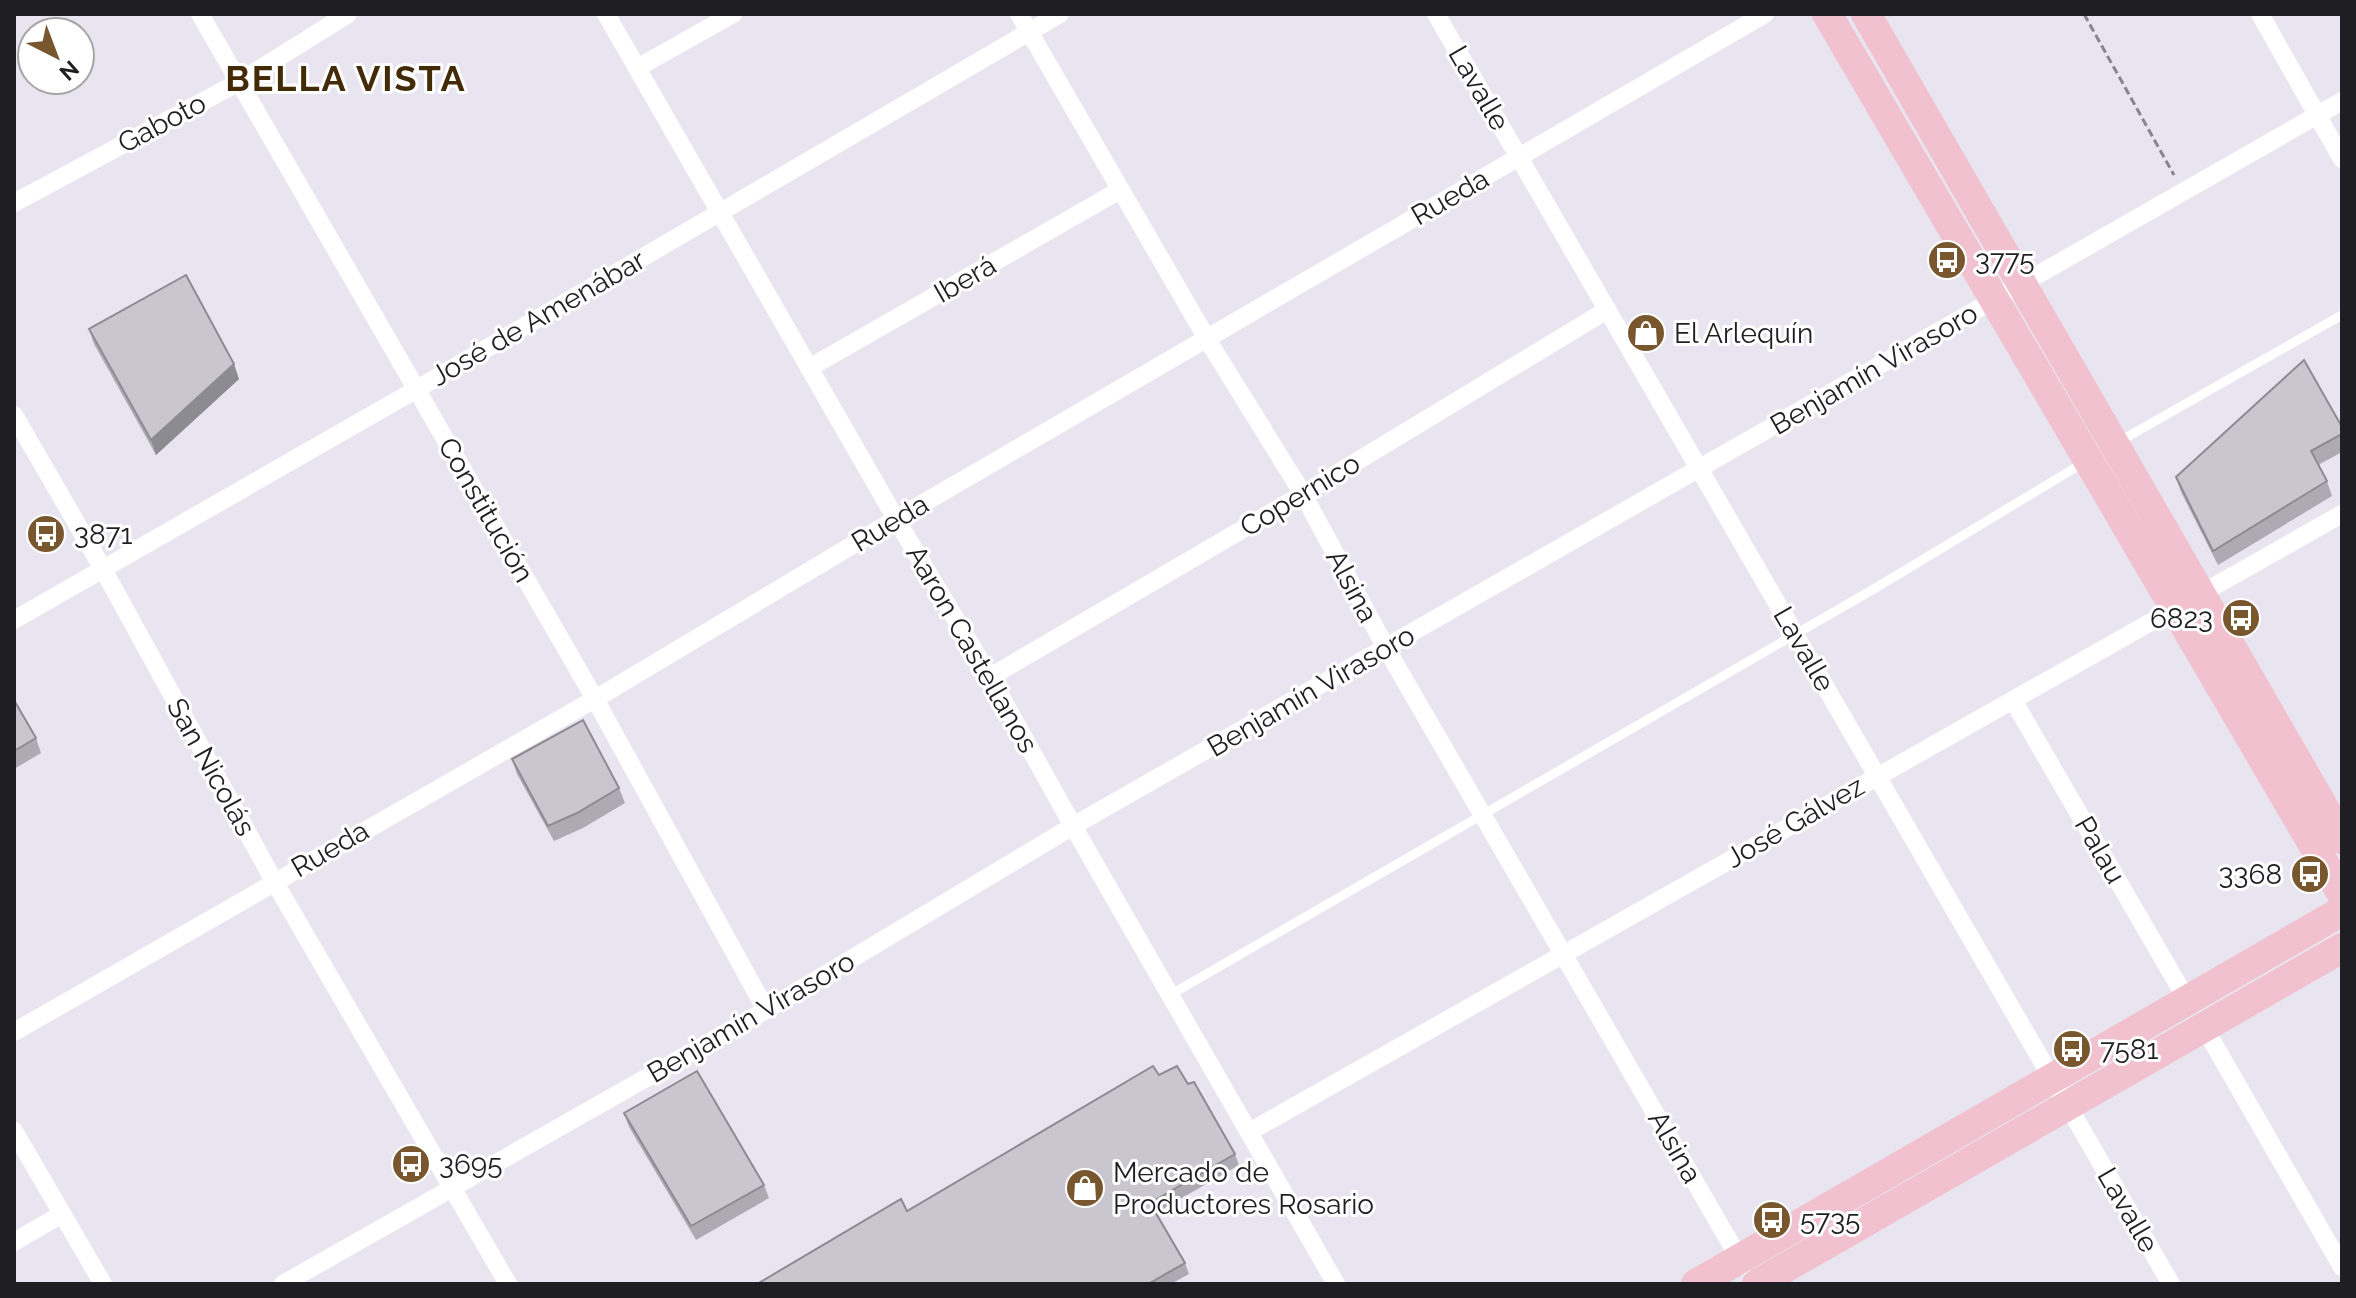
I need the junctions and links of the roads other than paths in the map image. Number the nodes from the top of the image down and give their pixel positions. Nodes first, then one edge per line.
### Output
1 (200, 14) edge
2 (348, 14) edge
3 (606, 14) edge
4 (733, 14) edge
5 (1019, 14) edge
6 (1060, 14) edge
7 (1436, 14) edge
8 (1765, 14) edge
9 (1827, 14) edge
10 (1866, 14) edge
11 (2260, 14) edge
12 (1029, 32) junction
13 (637, 68) junction
14 (239, 82) junction
15 (2342, 101) edge
16 (2317, 115) junction
17 (1519, 157) junction
18 (2342, 159) edge
19 (1120, 190) junction
20 (14, 203) edge
21 (719, 211) junction
22 (2023, 285) junction
23 (1995, 301) junction
24 (1607, 310) junction
25 (2342, 315) edge
26 (1207, 339) junction
27 (809, 368) junction
28 (417, 389) junction
29 (14, 415) edge
30 (2114, 445) junction
31 (2087, 460) junction
32 (1699, 469) junction
33 (1303, 494) junction
34 (2342, 514) edge
35 (896, 519) junction
36 (103, 569) junction
37 (2202, 595) junction
38 (2176, 609) junction
39 (14, 620) edge
40 (1795, 634) junction
41 (1386, 648) junction
42 (990, 677) junction
43 (595, 699) junction
44 (2013, 700) junction
45 (1877, 776) junction
46 (1482, 814) junction
47 (1073, 826) junction
48 (2342, 839) edge
49 (274, 881) junction
50 (2342, 894) edge
51 (2342, 911) edge
52 (2342, 948) edge
53 (1563, 954) junction
54 (1170, 995) junction
55 (2187, 1000) junction
56 (766, 1010) junction
57 (2204, 1027) junction
58 (14, 1032) edge
59 (2052, 1078) junction
60 (2068, 1105) junction
61 (14, 1131) edge
62 (1249, 1132) junction
63 (451, 1187) junction
64 (62, 1214) junction
65 (14, 1242) edge
66 (2342, 1267) edge
67 (1750, 1276) edge
68 (103, 1284) edge
69 (283, 1284) edge
70 (508, 1284) edge
71 (1336, 1284) edge
72 (1696, 1284) edge
73 (2171, 1284) edge

1 - 14 street, Constitución
2 - 14 street, Gaboto
3 - 13 street, Aaron Castellanos
4 - 13 street
5 - 12 street, Alsina
6 - 12 street, José de Amenábar
7 - 17 street, Lavalle
8 - 17 street, Rueda
9 - 23 main road
10 - 22 main road
11 - 16 street
12 - 19 street, Alsina
12 - 21 street, José de Amenábar
13 - 21 street, Aaron Castellanos
14 - 20 street, Gaboto
14 - 28 street, Constitución
15 - 16 street, Benjamín Virasoro
16 - 18 street
16 - 22 street, Benjamín Virasoro
17 - 24 street, Lavalle
17 - 26 street, Rueda
19 - 26 street, Alsina
19 - 27 street, Iberá
21 - 27 street, Aaron Castellanos
21 - 28 street, José de Amenábar
22 - 23 street, Benjamín Virasoro
22 - 30 main road
23 - 31 main road
23 - 32 street, Benjamín Virasoro
24 - 32 street, Lavalle
24 - 33 street, Copernico
25 - 30 lane
26 - 33 street, Alsina
26 - 35 street, Rueda
27 - 35 street, Aaron Castellanos
28 - 36 street, José de Amenábar
28 - 43 street, Constitución
29 - 36 street, San Nicolás
30 - 31 lane
30 - 37 main road
31 - 38 main road
31 - 40 lane
32 - 40 street, Lavalle
32 - 41 street, Benjamín Virasoro
33 - 41 street, Alsina
33 - 42 street, Copernico
34 - 37 street, José Gálvez
35 - 42 street, Aaron Castellanos
35 - 43 street, Rueda
36 - 39 street, José de Amenábar
36 - 49 street, San Nicolás
37 - 38 street, José Gálvez
37 - 48 main road
38 - 44 street, José Gálvez
38 - 50 main road
40 - 45 street, Lavalle
40 - 46 lane
41 - 46 street, Alsina
41 - 47 street, Benjamín Virasoro
42 - 47 street, Aaron Castellanos
43 - 49 street, Rueda
43 - 56 street, Constitución
44 - 45 street, José Gálvez
44 - 55 street, Palau
45 - 53 street, José Gálvez
45 - 59 street, Lavalle
46 - 53 street, Alsina
46 - 54 lane
47 - 54 street, Aaron Castellanos
47 - 56 street, Benjamín Virasoro
49 - 58 street, Rueda
49 - 63 street, San Nicolás
51 - 55 main road
52 - 57 main road
53 - 62 street, José Gálvez
53 - 67 street, Alsina
54 - 62 street, Aaron Castellanos
55 - 59 main road
56 - 63 street, Benjamín Virasoro
57 - 60 main road
57 - 66 street
59 - 60 street, Lavalle
59 - 67 main road
60 - 67 main road
60 - 73 street, Lavalle
61 - 64 street
62 - 71 street, Aaron Castellanos
63 - 69 street, Benjamín Virasoro
63 - 70 street, San Nicolás
64 - 65 street
64 - 68 street
67 - 72 main road

